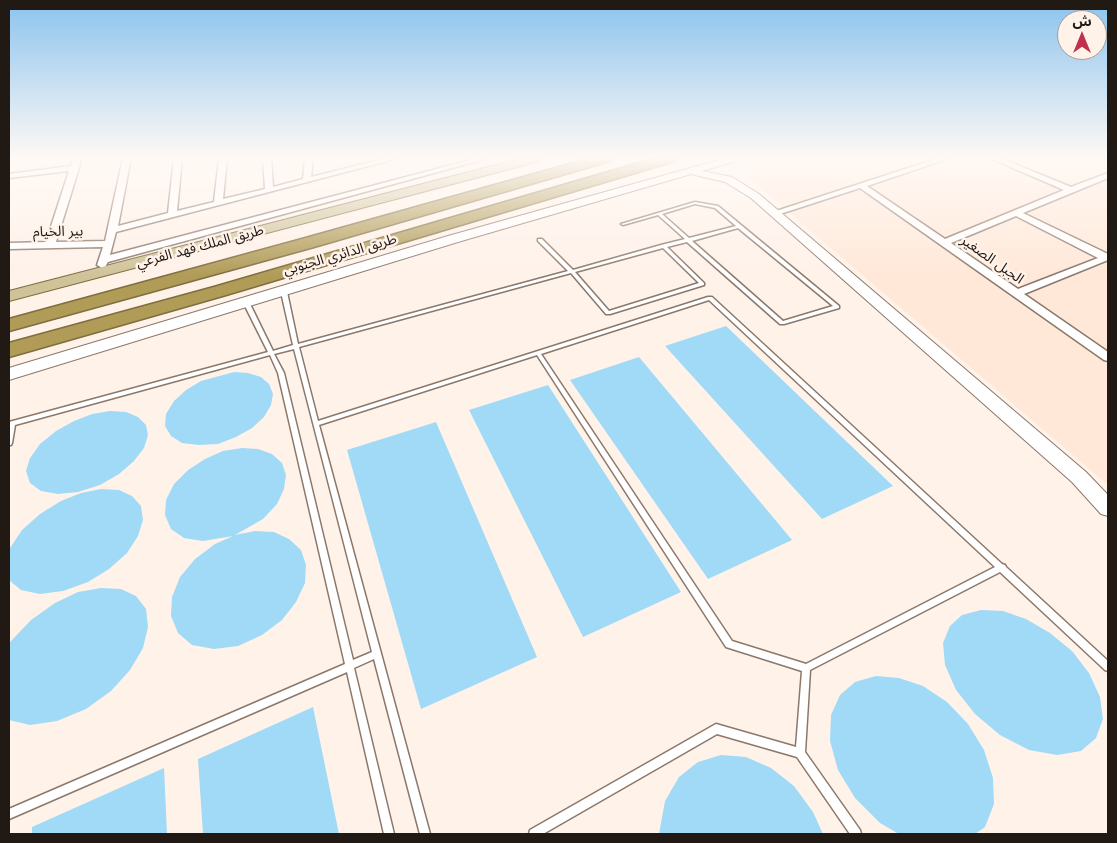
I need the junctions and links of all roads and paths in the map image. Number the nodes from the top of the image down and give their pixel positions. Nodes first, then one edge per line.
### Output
1 (66, 197) edge
2 (118, 197) edge
3 (174, 197) edge
4 (219, 197) edge
5 (240, 197) edge
6 (346, 197) edge
7 (379, 197) edge
8 (468, 197) edge
9 (535, 197) edge
10 (599, 197) edge
11 (756, 197) edge
12 (823, 197) edge
13 (879, 197) edge
14 (1053, 197) edge
15 (218, 203) junction
16 (774, 213) junction
17 (1016, 213) junction
18 (659, 214) junction
19 (172, 215) junction
20 (623, 224) dead end
21 (740, 226) junction
22 (112, 230) junction
23 (540, 240) dead end
24 (687, 240) junction
25 (308, 243) junction
26 (944, 243) junction
27 (108, 244) junction
28 (9, 246) edge
29 (50, 246) junction
30 (663, 246) junction
31 (1107, 258) edge
32 (101, 267) junction
33 (572, 271) junction
34 (284, 292) junction
35 (1017, 293) junction
36 (9, 296) edge
37 (247, 304) junction
38 (9, 314) edge
39 (137, 314) junction
40 (9, 325) edge
41 (296, 346) junction
42 (9, 350) edge
43 (270, 353) junction
44 (538, 353) junction
45 (9, 354) edge
46 (1107, 354) edge
47 (9, 374) edge
48 (10, 423) edge
49 (316, 424) junction
50 (9, 443) edge
51 (1079, 477) junction
52 (1108, 495) edge
53 (1108, 508) edge
54 (1002, 567) junction
55 (377, 654) junction
56 (350, 666) junction
57 (1108, 667) edge
58 (806, 668) junction
59 (800, 753) junction
60 (9, 814) edge
61 (389, 834) edge
62 (424, 834) edge
63 (534, 834) edge
64 (856, 834) edge

1 - 29 street
2 - 22 street
3 - 19 street
4 - 15 street
5 - 15 street
6 - 32 street
7 - 32 main road, طريق الملك فهد الفرعي
8 - 25 highway, طريق الدائري الجنوبي
9 - 39 highway, طريق الدائري الجنوبي
10 - 34 main road
11 - 16 main road
12 - 16 street
13 - 26 street, الجبل الصغير
14 - 17 street
15 - 19 street
16 - 51 main road
17 - 26 street
17 - 31 street
18 - 20 lane
18 - 21 lane
18 - 24 lane
19 - 22 street
21 - 24 lane
21 - 24 lane
22 - 27 street
23 - 33 lane
24 - 30 lane
25 - 38 highway
25 - 40 highway, طريق الدائري الجنوبي
26 - 35 street, الجبل الصغير
27 - 29 street, بير الخيام
27 - 32 street
28 - 29 street, بير الخيام
30 - 33 lane
30 - 33 lane
31 - 35 street
32 - 36 main road, طريق الملك فهد الفرعي
33 - 41 lane
34 - 37 main road
34 - 41 lane
35 - 46 street, الجبل الصغير
37 - 43 lane
37 - 47 main road
39 - 42 highway, طريق الدائري الجنوبي
39 - 45 highway
41 - 43 lane
41 - 49 lane
43 - 48 lane
43 - 56 lane
44 - 49 lane
44 - 54 lane
44 - 58 lane
48 - 50 lane
49 - 55 lane
51 - 52 main road
51 - 53 main road
54 - 57 lane
54 - 58 lane
55 - 56 lane
55 - 62 lane
56 - 60 lane
56 - 61 lane
58 - 59 lane
59 - 63 lane
59 - 64 lane

